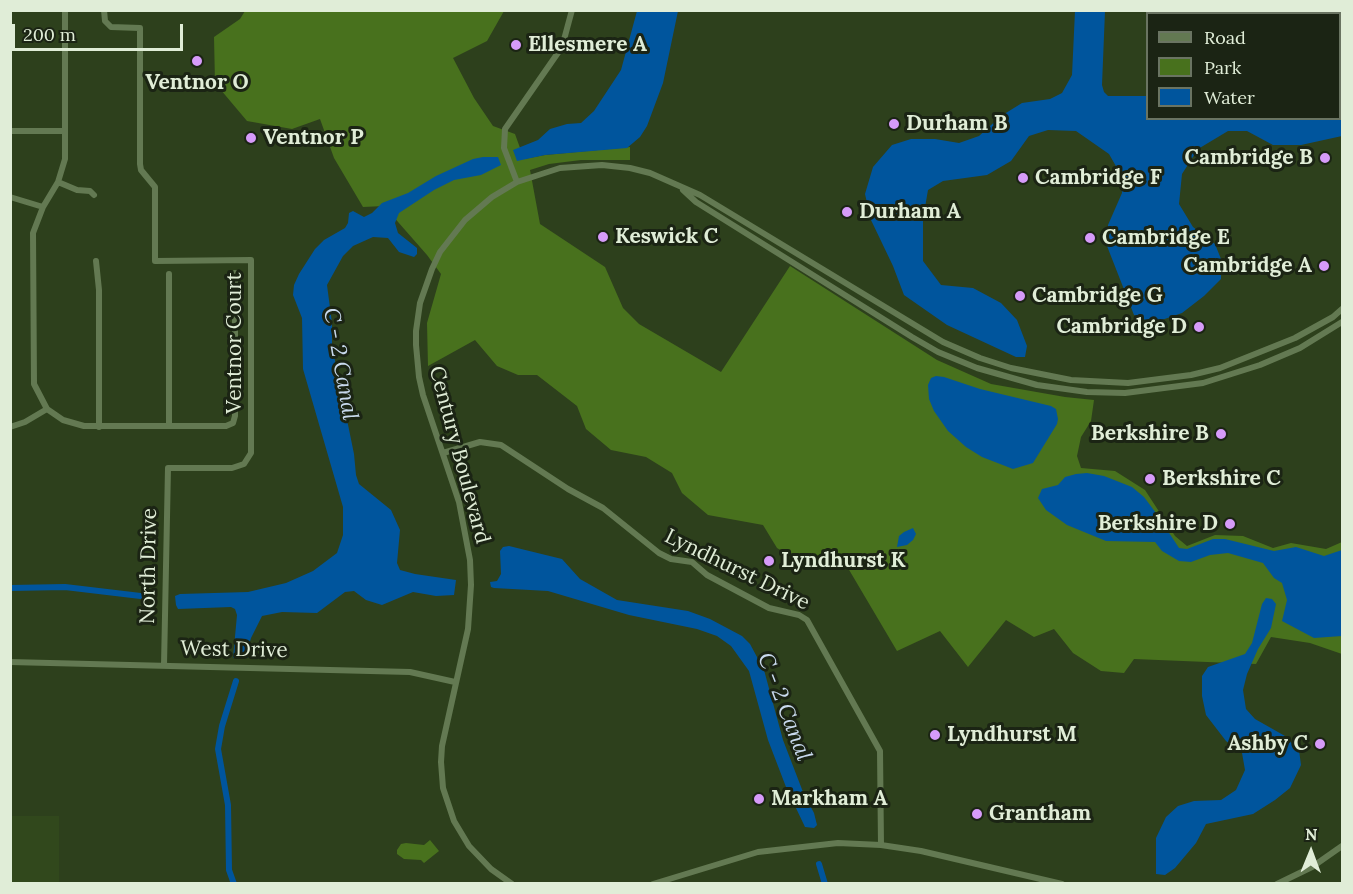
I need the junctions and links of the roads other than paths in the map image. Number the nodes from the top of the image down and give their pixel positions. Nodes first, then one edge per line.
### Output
1 (65, 10) edge
2 (104, 10) edge
3 (572, 10) edge
4 (10, 131) edge
5 (65, 131) junction
6 (58, 182) junction
7 (517, 182) junction
8 (680, 187) junction
9 (94, 195) dead end
10 (10, 197) edge
11 (43, 207) junction
12 (96, 261) dead end
13 (235, 273) dead end
14 (169, 274) dead end
15 (1342, 309) edge
16 (1335, 315) junction
17 (1342, 324) edge
18 (47, 409) junction
19 (169, 426) junction
20 (10, 427) edge
21 (99, 427) junction
22 (443, 453) junction
23 (168, 468) joint
24 (10, 662) edge
25 (164, 665) junction
26 (455, 682) junction
27 (881, 845) junction
28 (1342, 846) edge
29 (512, 884) edge
30 (653, 884) edge
31 (1062, 884) edge
32 (1277, 884) edge

1 - 5 street
2 - 23 street, Ventnor Court
3 - 7 street
4 - 5 street
5 - 6 street
6 - 9 street
6 - 11 street
7 - 8 street, Century Boulevard
7 - 22 street, Century Boulevard
8 - 16 street, Century Boulevard
8 - 17 street, Century Boulevard
10 - 11 street
11 - 18 street
12 - 21 street
13 - 19 street
14 - 19 street
15 - 16 street, Century Boulevard
16 - 17 street
18 - 20 street
18 - 21 street
19 - 21 street
22 - 26 street, Century Boulevard
22 - 27 street, Lyndhurst Drive
23 - 25 street, North Drive
24 - 25 street, West Drive
25 - 26 street, West Drive
26 - 29 street, Century Boulevard
27 - 30 street
27 - 31 street
28 - 32 street

